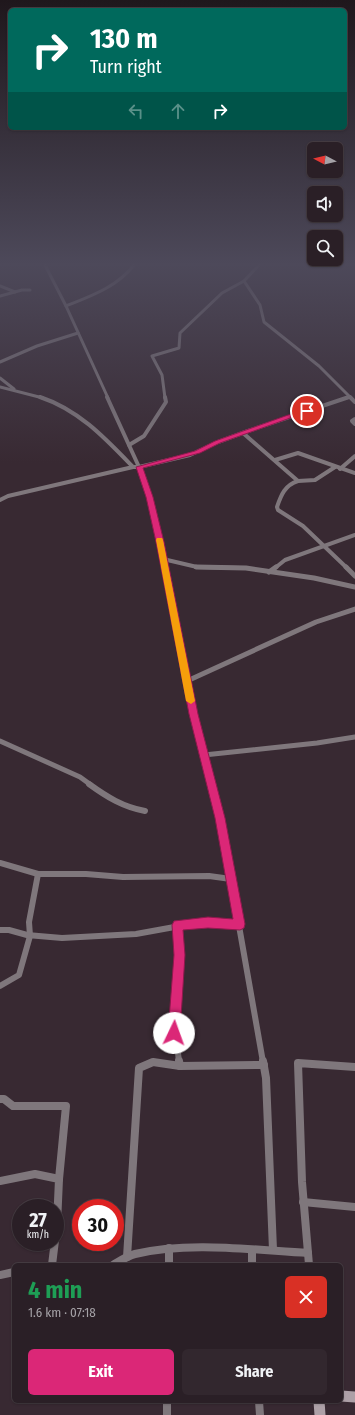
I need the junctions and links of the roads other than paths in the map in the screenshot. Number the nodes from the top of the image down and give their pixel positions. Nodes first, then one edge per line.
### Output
1 (182, 331) edge
2 (275, 331) edge
3 (78, 333) joint
4 (0, 362) edge
5 (0, 378) edge
6 (0, 387) edge
7 (14, 390) junction
8 (349, 398) junction
9 (355, 402) edge
10 (355, 419) edge
11 (355, 424) edge
12 (243, 433) junction
13 (129, 445) junction
14 (355, 456) edge
15 (275, 460) junction
16 (136, 467) junction
17 (338, 468) junction
18 (355, 473) edge
19 (298, 481) junction
20 (0, 500) edge
21 (355, 534) edge
22 (322, 545) junction
23 (163, 559) junction
24 (269, 572) junction
25 (355, 576) edge
26 (355, 587) edge
27 (355, 609) edge
28 (187, 681) junction
29 (355, 737) edge
30 (0, 741) edge
31 (204, 755) junction
32 (145, 810) dead end
33 (0, 863) edge
34 (38, 874) junction
35 (231, 879) junction
36 (240, 924) junction
37 (178, 925) junction
38 (0, 930) edge
39 (30, 936) junction
40 (0, 986) edge
41 (264, 1065) junction
42 (180, 1066) junction
43 (355, 1067) edge
44 (0, 1099) edge
45 (59, 1179) junction
46 (0, 1181) edge
47 (303, 1202) junction
48 (355, 1207) edge
49 (169, 1248) junction
50 (252, 1250) junction
51 (273, 1250) junction
52 (308, 1253) junction
53 (127, 1257) junction
54 (52, 1263) edge
55 (116, 1263) edge
56 (169, 1263) edge
57 (252, 1263) edge
58 (309, 1263) edge
59 (12, 1272) edge
60 (0, 1275) edge
61 (343, 1396) edge
62 (355, 1397) edge
63 (167, 1403) edge
64 (259, 1403) edge
65 (319, 1403) edge
66 (167, 1415) edge
67 (260, 1415) edge
68 (320, 1415) edge

1 - 13 street
2 - 8 street
3 - 4 street
3 - 13 street
5 - 7 street
6 - 7 street
7 - 16 street
8 - 9 street
8 - 12 street
10 - 11 street
12 - 15 street
12 - 16 street
13 - 16 street
14 - 17 street
15 - 17 street
15 - 19 street
16 - 20 street
16 - 23 street
17 - 18 street
17 - 19 street
19 - 22 street
21 - 22 street
22 - 24 street
22 - 25 street
23 - 24 street
23 - 28 street
24 - 26 street
27 - 28 street
28 - 31 street
29 - 31 street
30 - 32 street
31 - 35 street
33 - 34 street
34 - 35 street
34 - 39 street
35 - 36 street
36 - 37 street
36 - 41 street
37 - 39 street
37 - 42 street
38 - 39 street
39 - 40 street
41 - 42 street
41 - 51 street
42 - 53 street
43 - 47 street
44 - 45 street
45 - 46 street
45 - 54 street
47 - 48 street
47 - 52 street
49 - 50 street
49 - 53 street
49 - 56 street
50 - 51 street
50 - 57 street
51 - 52 street
52 - 58 street
53 - 55 street
59 - 60 street
61 - 62 street
63 - 66 street
64 - 67 street
65 - 68 street

